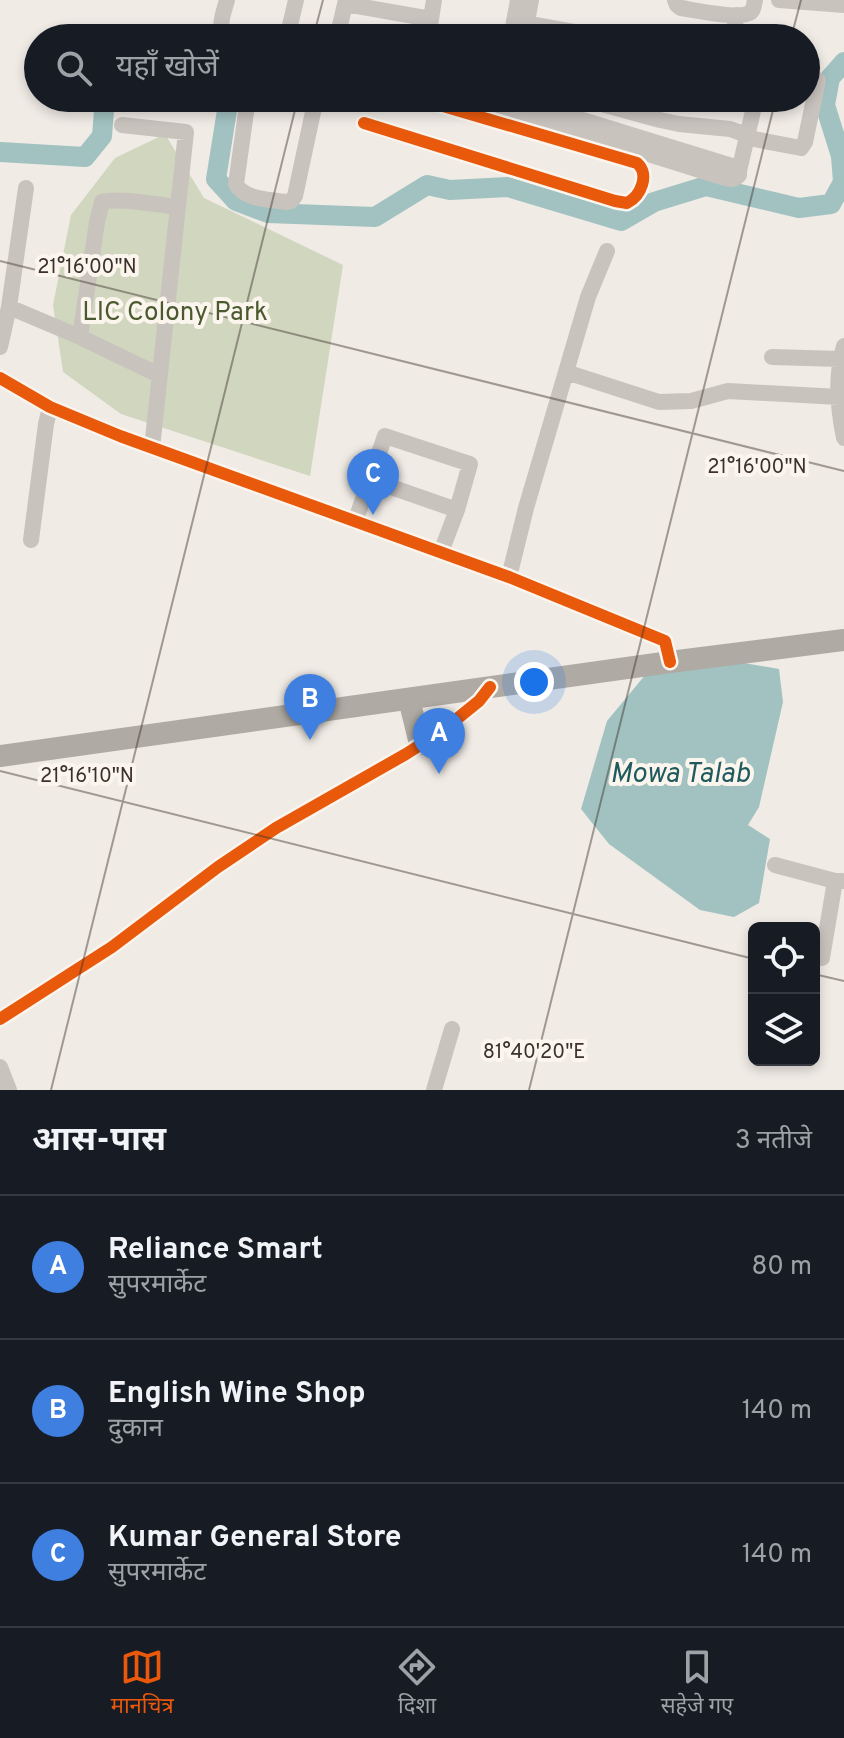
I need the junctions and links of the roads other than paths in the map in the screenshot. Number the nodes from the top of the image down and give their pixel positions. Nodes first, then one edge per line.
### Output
1 (227, 0) edge
2 (296, 0) edge
3 (434, 0) edge
4 (518, 0) edge
5 (531, 0) edge
6 (675, 0) edge
7 (755, 0) edge
8 (779, 0) edge
9 (346, 2) edge
10 (837, 3) edge
11 (737, 15) junction
12 (431, 19) junction
13 (222, 24) edge
14 (290, 24) edge
15 (340, 24) edge
16 (430, 24) edge
17 (519, 24) edge
18 (521, 24) edge
19 (735, 24) edge
20 (246, 112) edge
21 (313, 112) edge
22 (521, 112) edge
23 (531, 112) edge
24 (629, 112) edge
25 (641, 112) edge
26 (753, 112) edge
27 (811, 112) edge
28 (640, 115) junction
29 (364, 123) dead end
30 (122, 125) dead end
31 (691, 125) junction
32 (747, 135) junction
33 (633, 142) junction
34 (686, 152) junction
35 (739, 171) junction
36 (26, 188) dead end
37 (178, 207) junction
38 (607, 251) dead end
39 (9, 307) junction
40 (80, 337) junction
41 (0, 347) edge
42 (842, 352) edge
43 (772, 357) dead end
44 (566, 372) junction
45 (159, 375) junction
46 (0, 378) edge
47 (839, 397) junction
48 (50, 407) junction
49 (844, 438) edge
50 (152, 448) junction
51 (371, 480) junction
52 (457, 510) junction
53 (355, 522) junction
54 (31, 540) dead end
55 (441, 552) junction
56 (509, 577) junction
57 (844, 625) edge
58 (844, 640) edge
59 (669, 656) junction
60 (490, 687) junction
61 (409, 699) junction
62 (0, 741) edge
63 (420, 744) junction
64 (0, 756) edge
65 (775, 865) dead end
66 (840, 881) edge
67 (820, 958) edge
68 (0, 1019) edge
69 (452, 1029) dead end
70 (0, 1067) edge
71 (9, 1090) edge
72 (434, 1090) edge

1 - 13 street
2 - 14 street
3 - 12 street
4 - 17 street
5 - 18 street
6 - 11 street
7 - 11 street
8 - 10 street
9 - 12 street
9 - 15 street
11 - 19 street
12 - 16 street
20 - 21 street
22 - 29 street
23 - 33 street
24 - 28 street
25 - 28 street
26 - 32 street
27 - 32 street
28 - 31 street
28 - 33 street
30 - 37 street
31 - 32 street
31 - 34 street
32 - 35 street
33 - 34 street
33 - 35 street
34 - 35 street
36 - 39 street
37 - 40 street
37 - 45 street
38 - 44 street
39 - 40 street
39 - 41 street
40 - 45 street
42 - 43 street
42 - 47 street
44 - 47 street
44 - 56 street
45 - 50 street
46 - 48 street
47 - 49 street
48 - 50 street
48 - 54 street
50 - 53 street
51 - 52 street
51 - 52 street
51 - 53 street
52 - 55 street
53 - 55 street
55 - 56 street
56 - 59 street
57 - 59 highway
58 - 59 highway
59 - 60 highway
59 - 62 highway
60 - 61 highway
60 - 63 street
61 - 63 highway
61 - 64 highway
63 - 68 street
65 - 66 street
66 - 67 street
69 - 72 street
70 - 71 street

